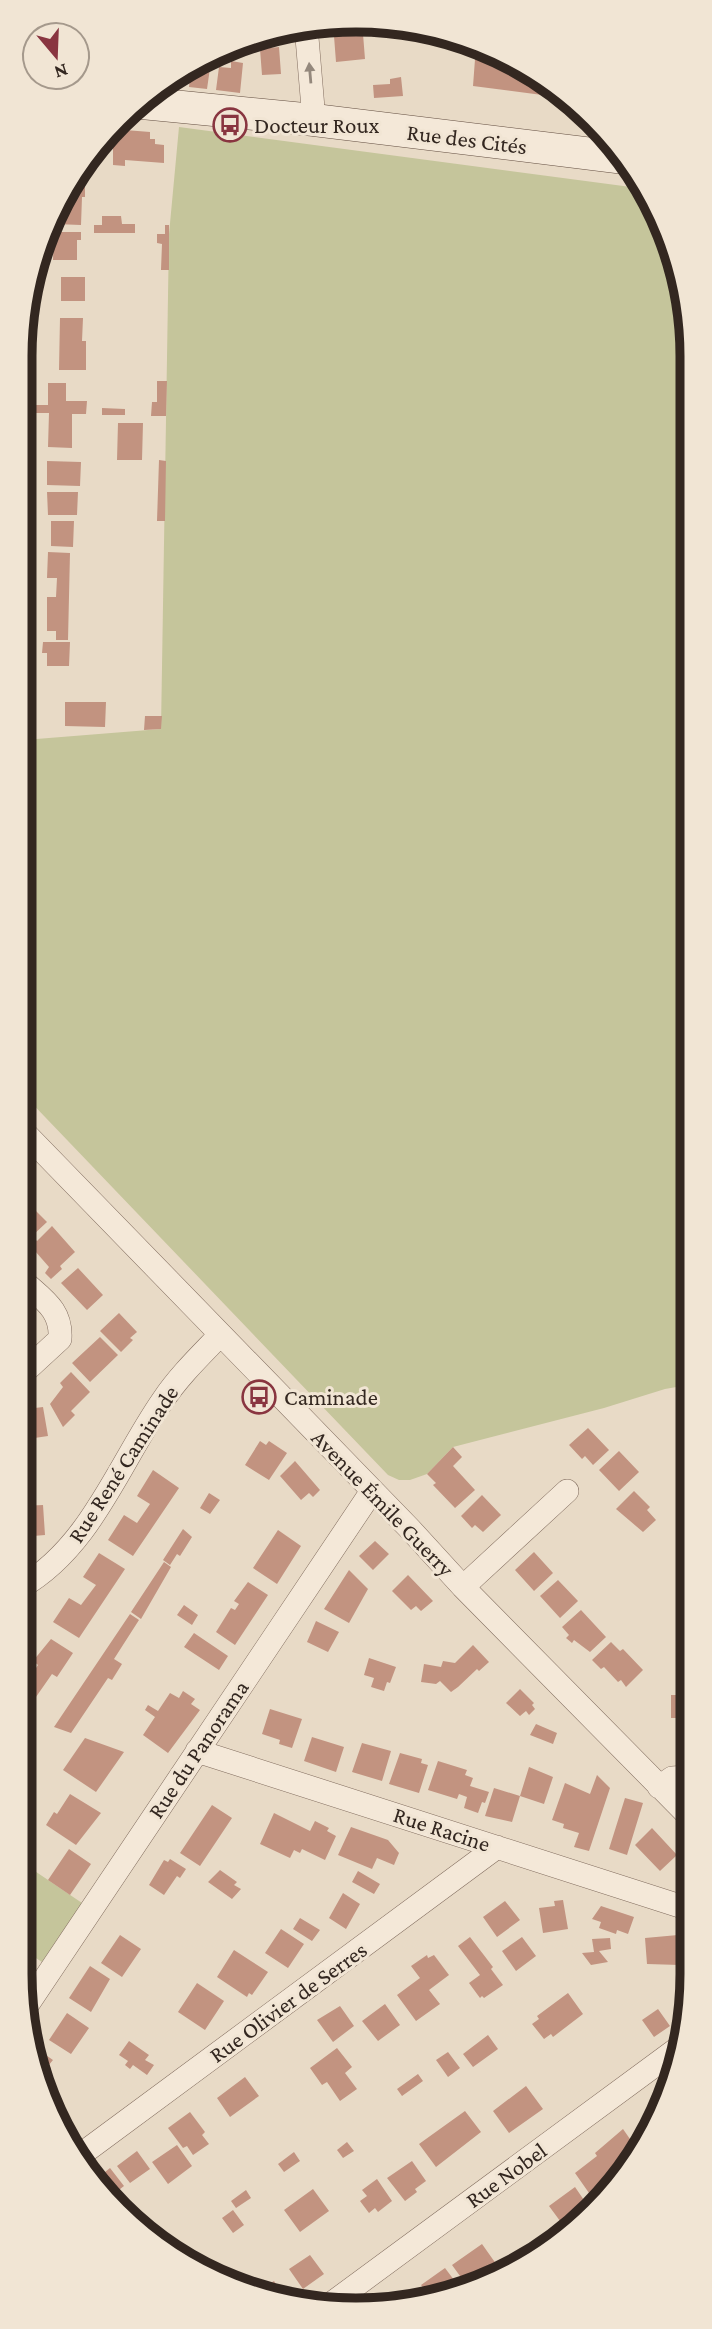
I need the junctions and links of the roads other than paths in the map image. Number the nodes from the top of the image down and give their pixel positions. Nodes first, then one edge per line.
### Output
1 (307, 35) edge
2 (152, 104) edge
3 (314, 120) junction
4 (612, 156) edge
5 (32, 1140) edge
6 (32, 1290) edge
7 (220, 1335) junction
8 (32, 1365) edge
9 (567, 1490) dead end
10 (372, 1491) junction
11 (32, 1580) edge
12 (463, 1587) junction
13 (197, 1751) junction
14 (680, 1777) edge
15 (659, 1787) junction
16 (680, 1807) edge
17 (498, 1847) junction
18 (680, 1906) edge
19 (32, 1998) edge
20 (670, 2054) edge
21 (85, 2152) edge
22 (340, 2297) edge

3 -> 1 street
2 - 3 street, Rue des Cités
3 - 4 street, Rue des Cités
5 - 7 street, Avenue Émile Guerry
6 - 8 street
7 - 10 street, Avenue Émile Guerry
7 - 11 street, Rue René Caminade
9 - 12 street
10 - 12 street, Avenue Émile Guerry
10 - 13 street, Rue du Panorama
12 - 15 street, Avenue Émile Guerry
13 - 17 street, Rue Racine
13 - 19 street, Rue du Panorama
14 - 15 street
15 - 16 street, Avenue Émile Guerry
17 - 18 street, Rue Racine
17 - 21 street, Rue Olivier de Serres
20 - 22 street, Rue Nobel

